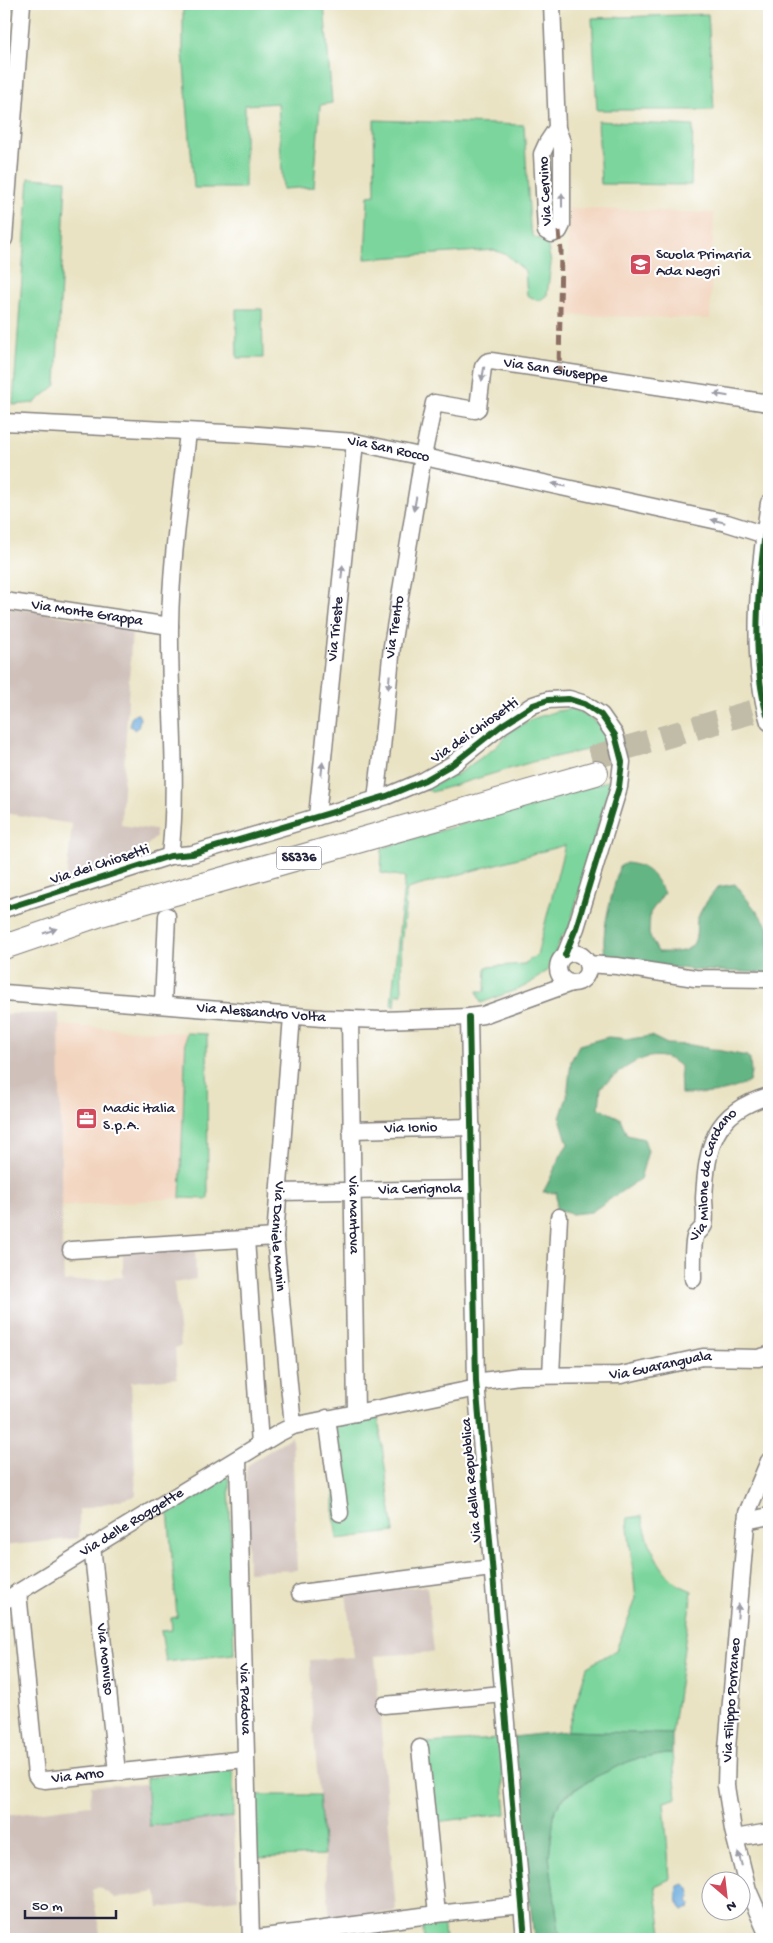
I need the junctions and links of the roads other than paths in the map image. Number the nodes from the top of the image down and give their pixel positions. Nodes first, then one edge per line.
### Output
1 (22, 4) edge
2 (552, 4) edge
3 (558, 128) junction
4 (4, 238) edge
5 (769, 402) edge
6 (4, 422) edge
7 (188, 432) junction
8 (355, 442) junction
9 (423, 456) junction
10 (769, 503) edge
11 (765, 535) junction
12 (4, 601) edge
13 (170, 626) junction
14 (769, 722) edge
15 (376, 800) junction
16 (316, 817) junction
17 (170, 856) junction
18 (4, 909) edge
19 (167, 916) dead end
20 (4, 931) edge
21 (4, 947) edge
22 (577, 967) junction
23 (769, 979) edge
24 (4, 993) edge
25 (516, 1003) junction
26 (162, 1004) junction
27 (292, 1016) junction
28 (469, 1017) junction
29 (350, 1018) junction
30 (769, 1096) edge
31 (472, 1127) junction
32 (351, 1130) junction
33 (473, 1189) junction
34 (278, 1192) junction
35 (352, 1192) junction
36 (559, 1217) dead end
37 (275, 1237) junction
38 (246, 1239) junction
39 (72, 1250) dead end
40 (693, 1279) dead end
41 (769, 1356) edge
42 (551, 1375) junction
43 (477, 1385) junction
44 (356, 1413) junction
45 (327, 1418) junction
46 (293, 1426) junction
47 (260, 1444) junction
48 (238, 1459) junction
49 (769, 1461) edge
50 (340, 1513) dead end
51 (769, 1516) edge
52 (746, 1521) junction
53 (92, 1546) junction
54 (492, 1568) junction
55 (18, 1592) junction
56 (300, 1593) dead end
57 (4, 1602) edge
58 (503, 1694) junction
59 (384, 1706) dead end
60 (420, 1748) dead end
61 (245, 1759) junction
62 (117, 1772) junction
63 (769, 1832) edge
64 (735, 1838) junction
65 (522, 1905) junction
66 (437, 1914) junction
67 (769, 1938) edge
68 (250, 1939) edge
69 (525, 1939) edge

1 - 4 street
2 - 3 street, Via Cervino
3 -> 3 street, Via Cervino
5 -> 9 street, Via San Giuseppe
6 - 7 street, Via San Rocco
7 - 8 street, Via San Rocco
7 - 13 street, Via dei Chiosetti
8 - 9 street, Via San Rocco
16 -> 8 street, Via Trieste
11 -> 9 street, Via San Rocco
9 -> 15 street, Via Trento
10 - 11 street
11 - 14 street
12 - 13 street, Via Monte Grappa
13 - 17 street, Via dei Chiosetti
15 - 16 street, Via dei Chiosetti
15 - 22 street, Via dei Chiosetti
16 - 17 street, Via dei Chiosetti
17 - 18 street, Via dei Chiosetti
19 - 26 street
21 -> 20 highway, SS336
22 - 23 street, Via Alessandro Volta
22 - 25 street, Via Alessandro Volta
22 - 25 street, Via Alessandro Volta
24 - 26 street, Via Alessandro Volta
25 - 28 street, Via Alessandro Volta
26 - 27 street, Via Alessandro Volta
27 - 29 street, Via Alessandro Volta
27 - 34 street, Via Daniele Manin
28 - 29 street, Via Alessandro Volta
28 - 31 street, Via della Repubblica
29 - 32 street, Via Mantova
30 - 40 street, Via Milone da Cardano
31 - 32 street, Via Ionio
31 - 33 street, Via della Repubblica
32 - 35 street, Via Mantova
33 - 35 street, Via Cerignola
33 - 43 street, Via della Repubblica
34 - 35 street, Via Cerignola
34 - 37 street, Via Daniele Manin
35 - 44 street, Via Mantova
36 - 42 street
37 - 38 street
37 - 46 street, Via Daniele Manin
38 - 39 street
38 - 47 street
41 - 42 street, Via Guaranguala
42 - 43 street, Via Guaranguala
43 - 44 street, Via delle Roggette
43 - 54 street, Via della Repubblica
44 - 45 street, Via delle Roggette
45 - 46 street, Via delle Roggette
45 - 50 street
46 - 47 street, Via delle Roggette
47 - 48 street, Via delle Roggette
48 - 53 street, Via delle Roggette
48 - 61 street, Via Padova
49 - 52 street, Via Filippo Porraneo
51 - 52 street
64 -> 52 street, Via Filippo Porraneo
53 - 55 street, Via delle Roggette
53 - 62 street, Via Monviso
54 - 56 street
54 - 58 street, Via della Repubblica
55 - 57 street, Via delle Roggette
55 - 62 street, Via Arno
58 - 59 street
58 - 65 street, Via della Repubblica
60 - 66 street
61 - 62 street, Via Arno
61 - 68 street, Via Padova
63 - 64 street
67 -> 64 street, Via Filippo Porraneo
65 - 66 street
65 - 69 street, Via della Repubblica
66 - 68 street

